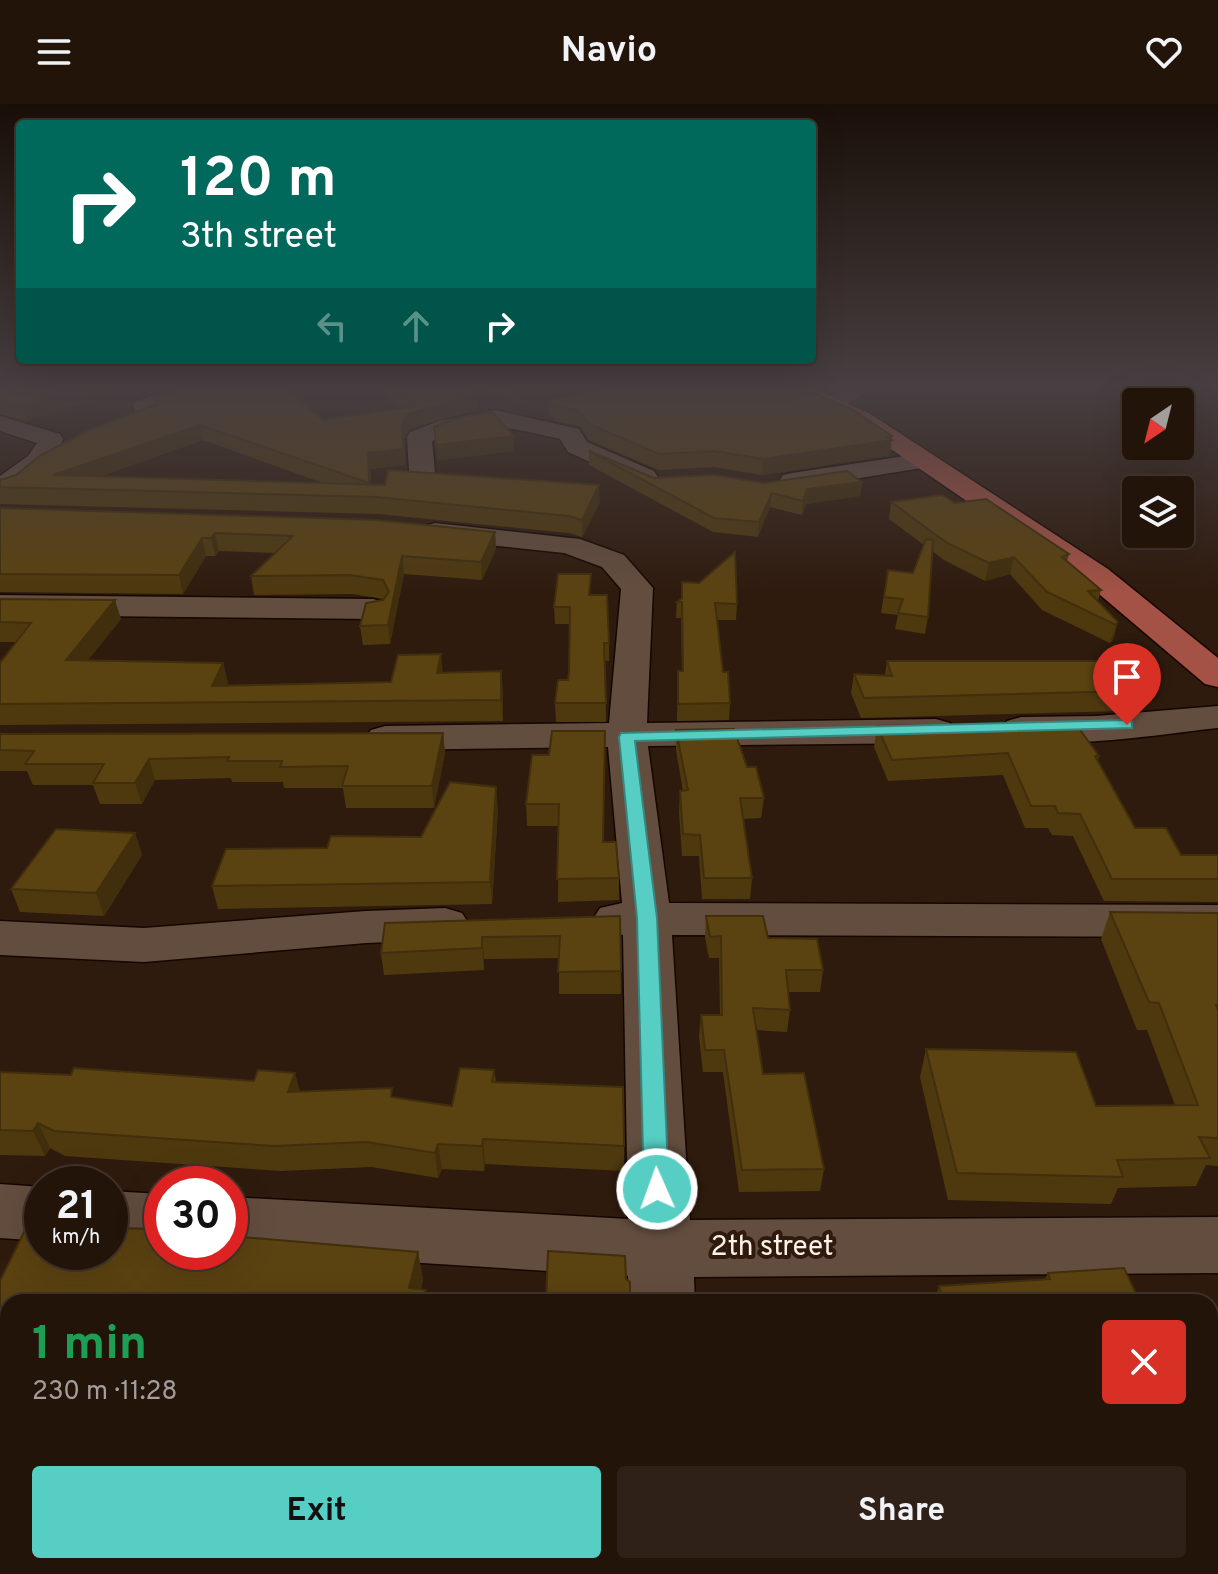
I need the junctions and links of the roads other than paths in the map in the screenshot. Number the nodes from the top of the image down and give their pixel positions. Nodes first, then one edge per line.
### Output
1 (42, 455) edge
2 (421, 455) edge
3 (571, 455) edge
4 (594, 455) edge
5 (915, 455) edge
6 (925, 461) junction
7 (422, 471) edge
8 (596, 481) edge
9 (672, 481) edge
10 (762, 486) edge
11 (0, 489) edge
12 (393, 527) edge
13 (0, 605) edge
14 (373, 609) edge
15 (1218, 676) edge
16 (1218, 717) edge
17 (627, 737) junction
18 (345, 738) edge
19 (647, 918) junction
20 (569, 921) edge
21 (1218, 921) edge
22 (491, 923) edge
23 (0, 938) edge
24 (0, 1211) edge
25 (24, 1213) edge
26 (248, 1226) edge
27 (1218, 1245) edge
28 (661, 1275) edge

1 - 11 street
2 - 7 street
3 - 8 street
4 - 9 street
5 - 6 main road
6 - 10 street
6 - 15 main road
12 - 17 street
13 - 14 street
16 - 17 street
17 - 18 street
17 - 19 street
19 - 20 street
19 - 21 street
19 - 28 street
22 - 23 street
24 - 25 street
26 - 28 street, 2th street
27 - 28 street, 2th street

